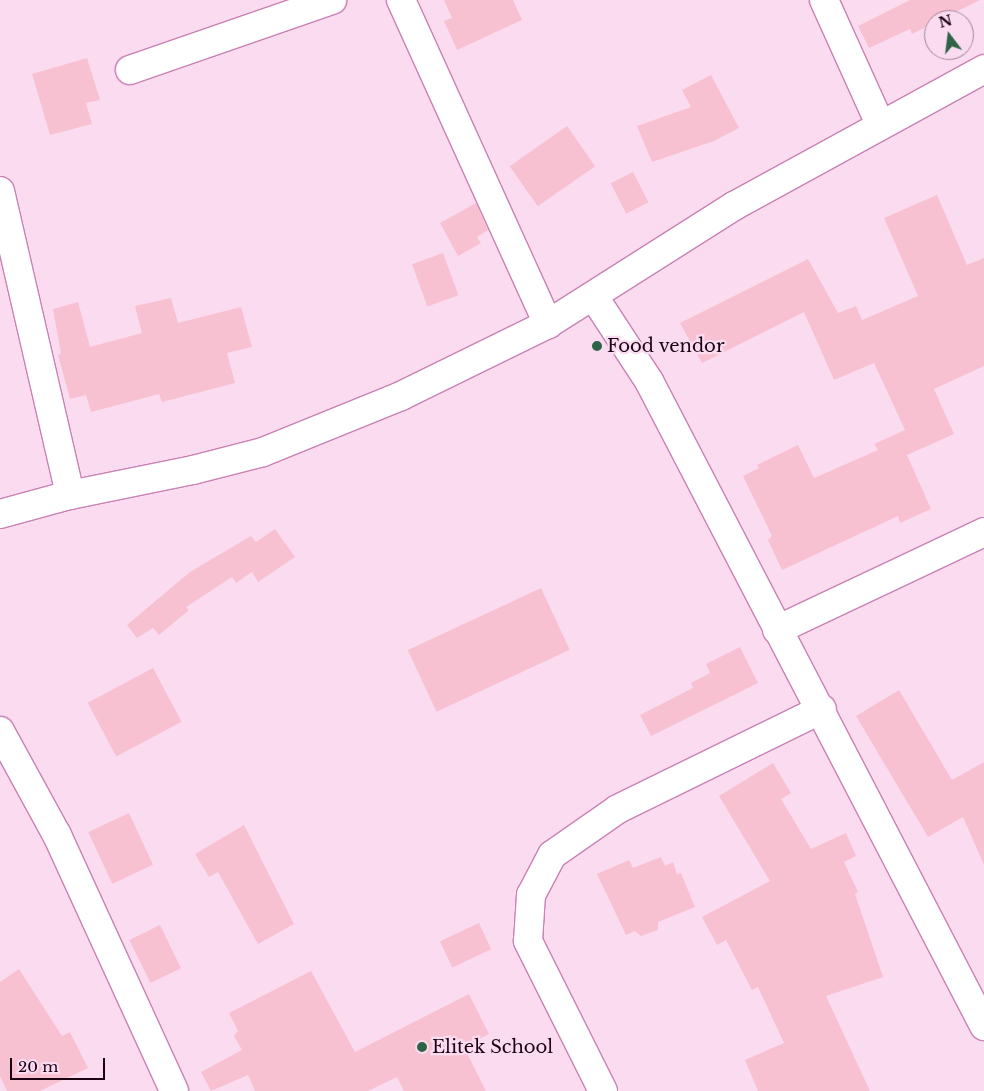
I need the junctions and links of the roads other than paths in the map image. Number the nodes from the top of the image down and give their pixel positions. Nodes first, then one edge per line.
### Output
1 (332, 0) edge
2 (401, 0) edge
3 (824, 0) edge
4 (984, 69) edge
5 (130, 70) dead end
6 (880, 124) junction
7 (0, 191) edge
8 (594, 296) junction
9 (548, 324) junction
10 (70, 495) junction
11 (0, 514) edge
12 (984, 532) edge
13 (778, 630) junction
14 (822, 710) junction
15 (0, 731) edge
16 (984, 1026) edge
17 (174, 1091) edge
18 (603, 1091) edge

1 - 5 street
2 - 9 street
3 - 6 street
4 - 6 street
6 - 8 street
7 - 10 street
8 - 9 street
8 - 13 street
9 - 10 street
10 - 11 street
12 - 13 street
13 - 14 street
14 - 16 street
14 - 18 street
15 - 17 street

